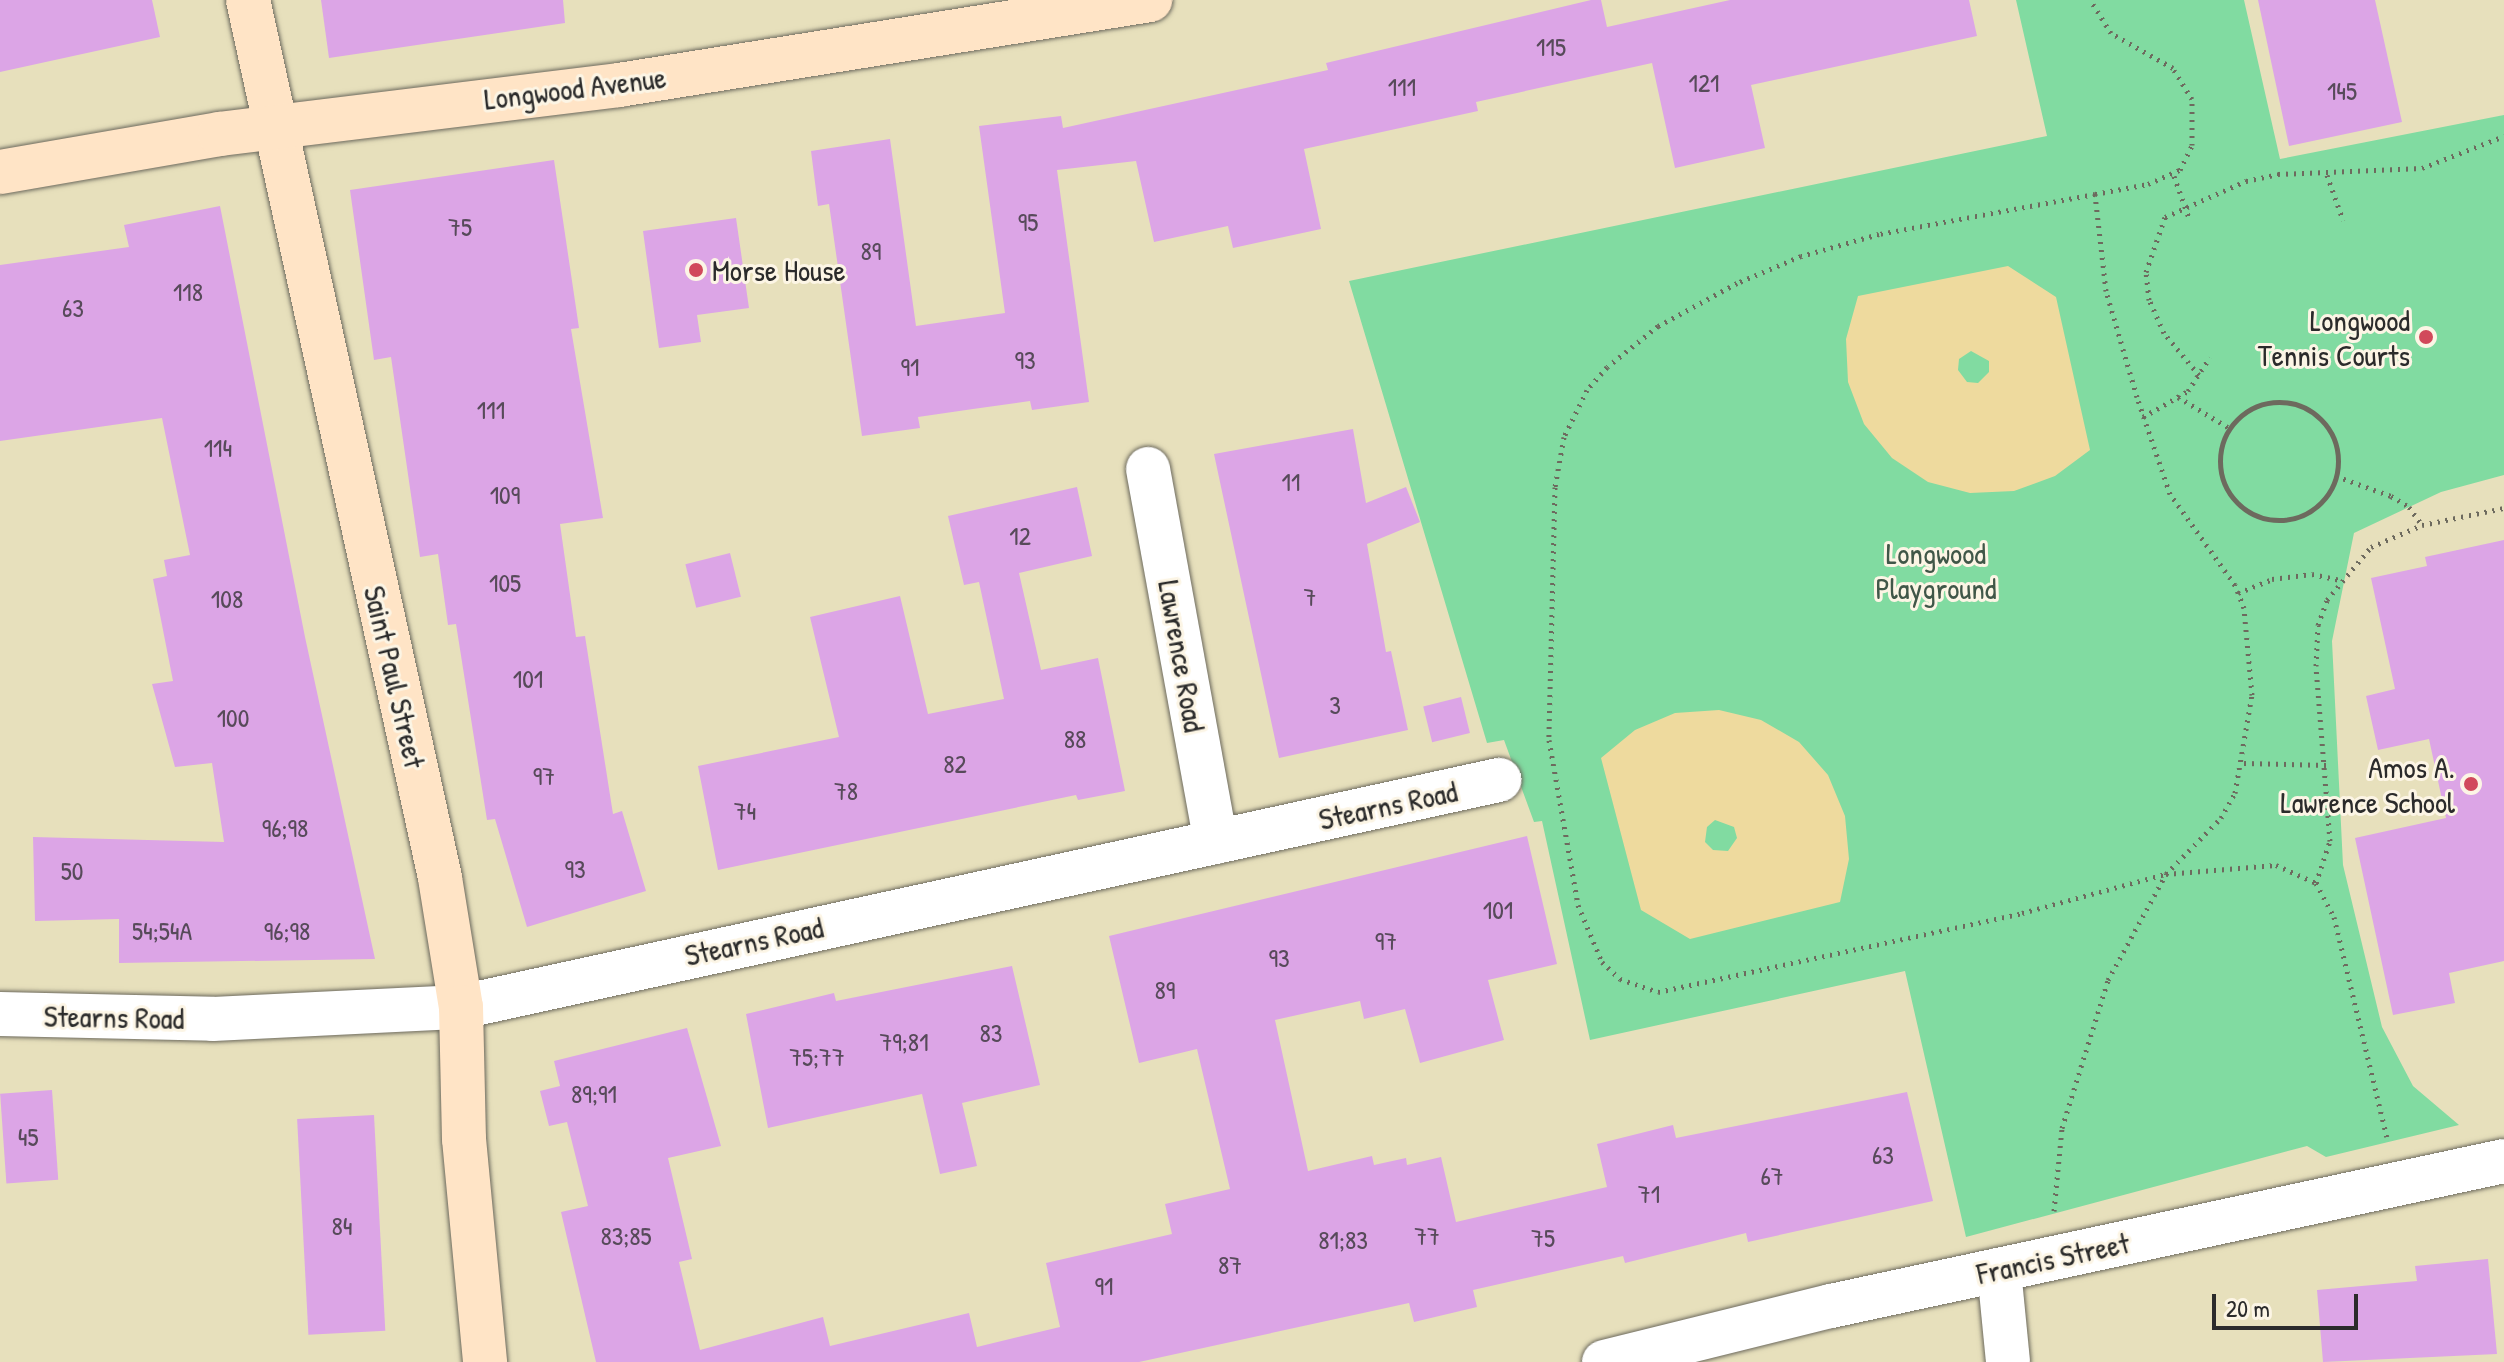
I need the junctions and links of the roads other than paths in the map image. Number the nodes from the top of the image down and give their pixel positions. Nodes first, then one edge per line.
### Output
1 (248, 0) edge
2 (1150, 0) edge
3 (275, 127) junction
4 (0, 172) edge
5 (1148, 469) dead end
6 (1499, 780) dead end
7 (1216, 842) junction
8 (461, 1007) junction
9 (0, 1014) edge
10 (2504, 1161) edge
11 (1999, 1270) junction
12 (485, 1362) edge
13 (1604, 1362) edge
14 (2008, 1362) edge

1 - 3 main road, Saint Paul Street
2 - 3 main road, Longwood Avenue
3 - 4 main road, Longwood Avenue
3 - 8 main road, Saint Paul Street
5 - 7 street, Lawrence Road
6 - 7 street, Stearns Road
7 - 8 street, Stearns Road
8 - 9 street, Stearns Road
8 - 12 main road, Saint Paul Street
10 - 11 street, Francis Street
11 - 13 street, Francis Street
11 - 14 street

